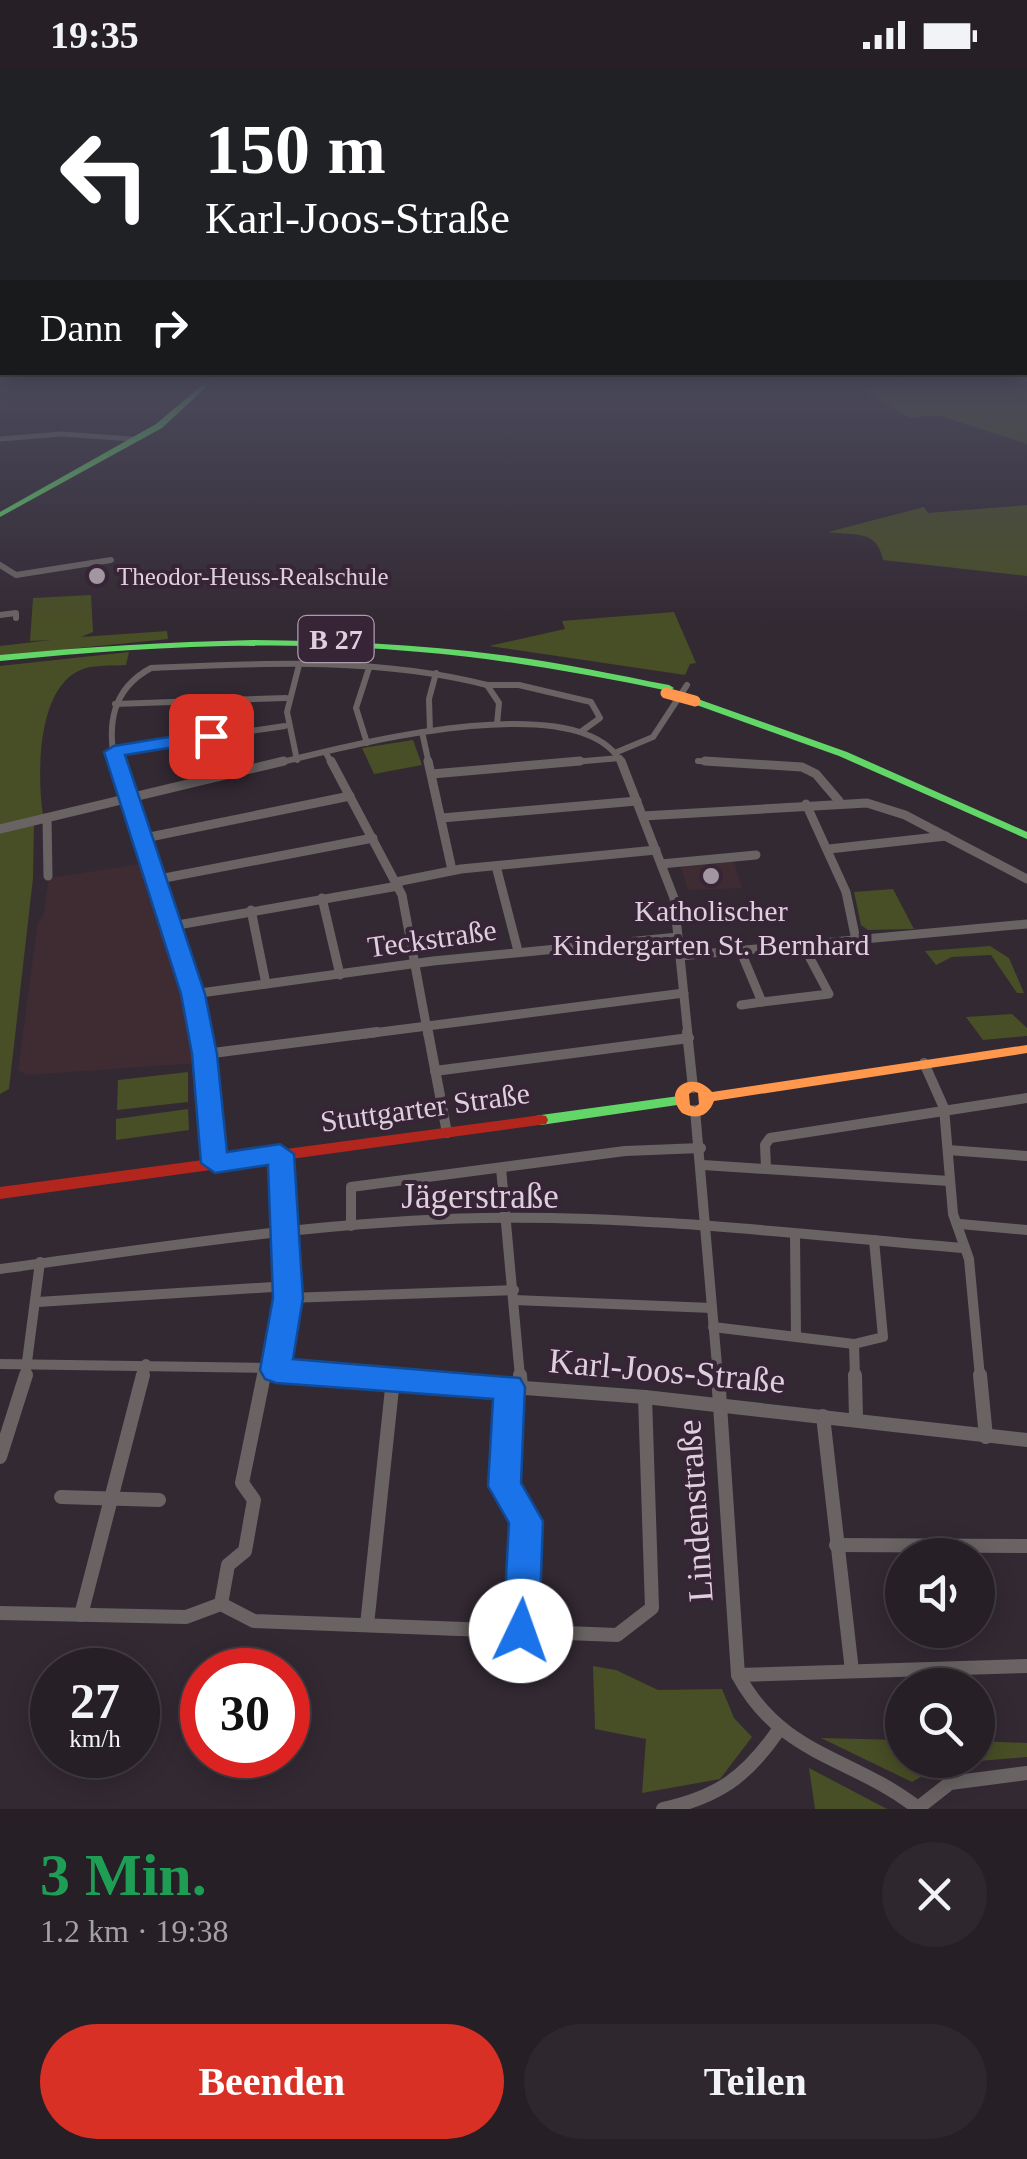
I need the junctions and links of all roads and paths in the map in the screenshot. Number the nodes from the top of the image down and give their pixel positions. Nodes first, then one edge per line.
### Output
1 (102, 461) edge
2 (0, 515) edge
3 (111, 560) dead end
4 (0, 565) edge
5 (0, 615) edge
6 (16, 618) dead end
7 (0, 660) edge
8 (299, 665) junction
9 (369, 668) junction
10 (143, 671) joint
11 (436, 674) junction
12 (487, 685) junction
13 (682, 694) junction
14 (286, 698) junction
15 (116, 704) junction
16 (496, 724) junction
17 (285, 726) junction
18 (426, 731) junction
19 (582, 732) junction
20 (367, 743) junction
21 (114, 752) junction
22 (326, 753) junction
23 (619, 754) junction
24 (297, 760) junction
25 (698, 761) dead end
26 (432, 774) junction
27 (350, 796) junction
28 (126, 800) junction
29 (636, 801) junction
30 (839, 801) junction
31 (806, 804) junction
32 (643, 816) junction
33 (47, 818) junction
34 (442, 818) junction
35 (0, 828) edge
36 (1027, 833) edge
37 (948, 836) junction
38 (373, 838) junction
39 (140, 839) junction
40 (829, 849) junction
41 (656, 850) junction
42 (756, 855) dead end
43 (661, 864) junction
44 (496, 866) junction
45 (452, 870) junction
46 (48, 876) dead end
47 (1027, 879) edge
48 (154, 880) junction
49 (397, 884) junction
50 (322, 898) junction
51 (251, 910) junction
52 (1027, 924) edge
53 (172, 926) junction
54 (678, 937) junction
55 (856, 940) junction
56 (803, 944) junction
57 (518, 951) junction
58 (741, 952) junction
59 (680, 956) junction
60 (415, 964) junction
61 (340, 975) junction
62 (266, 984) junction
63 (684, 993) junction
64 (193, 994) junction
65 (762, 1002) junction
66 (741, 1005) dead end
67 (424, 1026) junction
68 (688, 1038) junction
69 (1027, 1049) edge
70 (204, 1054) junction
71 (924, 1063) junction
72 (435, 1071) junction
73 (693, 1088) junction
74 (710, 1098) junction
75 (1027, 1098) edge
76 (679, 1101) junction
77 (944, 1108) junction
78 (695, 1110) junction
79 (447, 1132) junction
80 (701, 1148) junction
81 (948, 1150) junction
82 (280, 1154) junction
83 (1027, 1156) edge
84 (215, 1163) junction
85 (703, 1166) junction
86 (501, 1168) junction
87 (766, 1168) junction
88 (949, 1182) junction
89 (0, 1194) edge
90 (508, 1220) junction
91 (960, 1224) junction
92 (351, 1226) junction
93 (708, 1228) junction
94 (286, 1230) junction
95 (1027, 1230) edge
96 (795, 1234) junction
97 (874, 1240) junction
98 (962, 1248) junction
99 (40, 1262) junction
100 (0, 1269) edge
101 (288, 1292) junction
102 (514, 1295) junction
103 (38, 1302) junction
104 (712, 1308) junction
105 (713, 1326) junction
106 (796, 1335) junction
107 (854, 1344) junction
108 (0, 1364) edge
109 (29, 1364) junction
110 (146, 1364) junction
111 (270, 1369) junction
112 (392, 1379) junction
113 (515, 1388) junction
114 (645, 1397) junction
115 (718, 1404) junction
116 (823, 1416) junction
117 (856, 1418) junction
118 (986, 1437) junction
119 (1027, 1440) edge
120 (0, 1457) edge
121 (61, 1497) dead end
122 (113, 1500) junction
123 (160, 1500) dead end
124 (836, 1544) junction
125 (1027, 1546) edge
126 (221, 1604) junction
127 (0, 1613) edge
128 (81, 1615) junction
129 (367, 1625) junction
130 (521, 1631) junction
131 (1027, 1666) edge
132 (852, 1671) junction
133 (738, 1675) junction
134 (778, 1732) junction
135 (1027, 1773) edge
136 (918, 1808) edge
137 (663, 1809) edge

1 - 2 main road
3 - 4 street
5 - 6 street
7 - 13 main road, B 27
8 - 9 street
8 - 10 street
8 - 14 street
9 - 11 street
9 - 20 street
10 - 15 street
11 - 12 street
11 - 18 street
12 - 16 street
12 - 19 street
13 - 23 street
13 - 36 main road, B 27
14 - 15 street
14 - 17 street
15 - 21 street
16 - 18 street
16 - 19 street
17 - 21 street
17 - 24 street
18 - 20 street
18 - 26 street
19 - 23 street
20 - 22 street
21 - 28 street
22 - 24 street
22 - 27 street
23 - 26 street
23 - 29 street
24 - 28 street
25 - 30 street
26 - 34 street
27 - 38 street
27 - 39 street
28 - 33 street
28 - 39 street
29 - 32 street
29 - 34 street
30 - 31 street
30 - 37 street
31 - 32 street
31 - 40 street
32 - 41 street
33 - 35 street
33 - 46 street
34 - 45 street
37 - 40 street
37 - 47 street
38 - 48 street
38 - 49 street
39 - 48 street
40 - 55 street
41 - 43 street
41 - 44 street
42 - 43 street
43 - 54 street
44 - 45 street
44 - 57 street
45 - 49 street
48 - 53 street
49 - 50 street
49 - 60 street
50 - 51 street
50 - 61 street
51 - 53 street
51 - 62 street
52 - 55 street
53 - 64 street
54 - 57 street, Teckstraße
54 - 59 street
55 - 56 street
56 - 58 street
56 - 65 street
57 - 60 street, Teckstraße
58 - 59 street
58 - 65 street
59 - 63 street
60 - 61 street, Teckstraße
60 - 67 street
61 - 62 street, Teckstraße
62 - 64 street, Teckstraße
63 - 67 street
63 - 68 street
64 - 70 street
65 - 66 street
67 - 70 street
67 - 72 street
68 - 72 street
68 - 73 street
69 - 71 main road
70 - 84 street
71 - 74 main road
71 - 77 street
72 - 79 street
73 - 74 main road
73 - 76 main road
74 - 78 main road
75 - 77 street
76 - 78 main road
76 - 79 main road, Stuttgarter Straße
77 - 81 street
77 - 87 street
78 - 80 street, Lindenstraße
79 - 82 main road, Stuttgarter Straße
80 - 85 street, Lindenstraße
80 - 86 street
81 - 83 street
81 - 88 street
82 - 84 main road, Stuttgarter Straße
82 - 94 street
84 - 89 main road, Stuttgarter Straße
85 - 87 street
85 - 93 street, Lindenstraße
86 - 90 street
86 - 92 street
87 - 88 street
88 - 91 street
90 - 92 street, Jägerstraße
90 - 93 street, Jägerstraße
90 - 102 street
91 - 95 street
91 - 98 street
92 - 94 street, Jägerstraße
93 - 96 street, Jägerstraße
93 - 104 street, Lindenstraße
94 - 99 street, Jägerstraße
94 - 101 street
96 - 97 street, Jägerstraße
96 - 106 street
97 - 98 street, Jägerstraße
97 - 107 street
98 - 118 street
99 - 100 street, Jägerstraße
99 - 103 street
101 - 102 street
101 - 103 street
101 - 111 street
102 - 104 street
102 - 113 street
103 - 109 street
104 - 105 street, Lindenstraße
105 - 106 street
105 - 115 street, Lindenstraße
106 - 107 street
107 - 117 street
108 - 109 street, Karl-Joos-Straße
109 - 110 street, Karl-Joos-Straße
109 - 120 street
110 - 111 street, Karl-Joos-Straße
110 - 122 street
111 - 112 street, Karl-Joos-Straße
111 - 126 street
112 - 113 street, Karl-Joos-Straße
112 - 129 street
113 - 114 street, Karl-Joos-Straße
113 - 130 street
114 - 115 street, Karl-Joos-Straße
114 - 130 street
115 - 116 street, Karl-Joos-Straße
115 - 133 street, Lindenstraße
116 - 117 street, Karl-Joos-Straße
116 - 124 street
117 - 118 street, Karl-Joos-Straße
118 - 119 street, Karl-Joos-Straße
121 - 122 street
122 - 123 street
122 - 128 street
124 - 125 street
124 - 132 street
126 - 128 street
126 - 129 street
127 - 128 street
129 - 130 street
131 - 132 street
132 - 133 street
133 - 134 street, Lindenstraße
134 - 136 street, Lindenstraße
134 - 137 street
135 - 136 street

